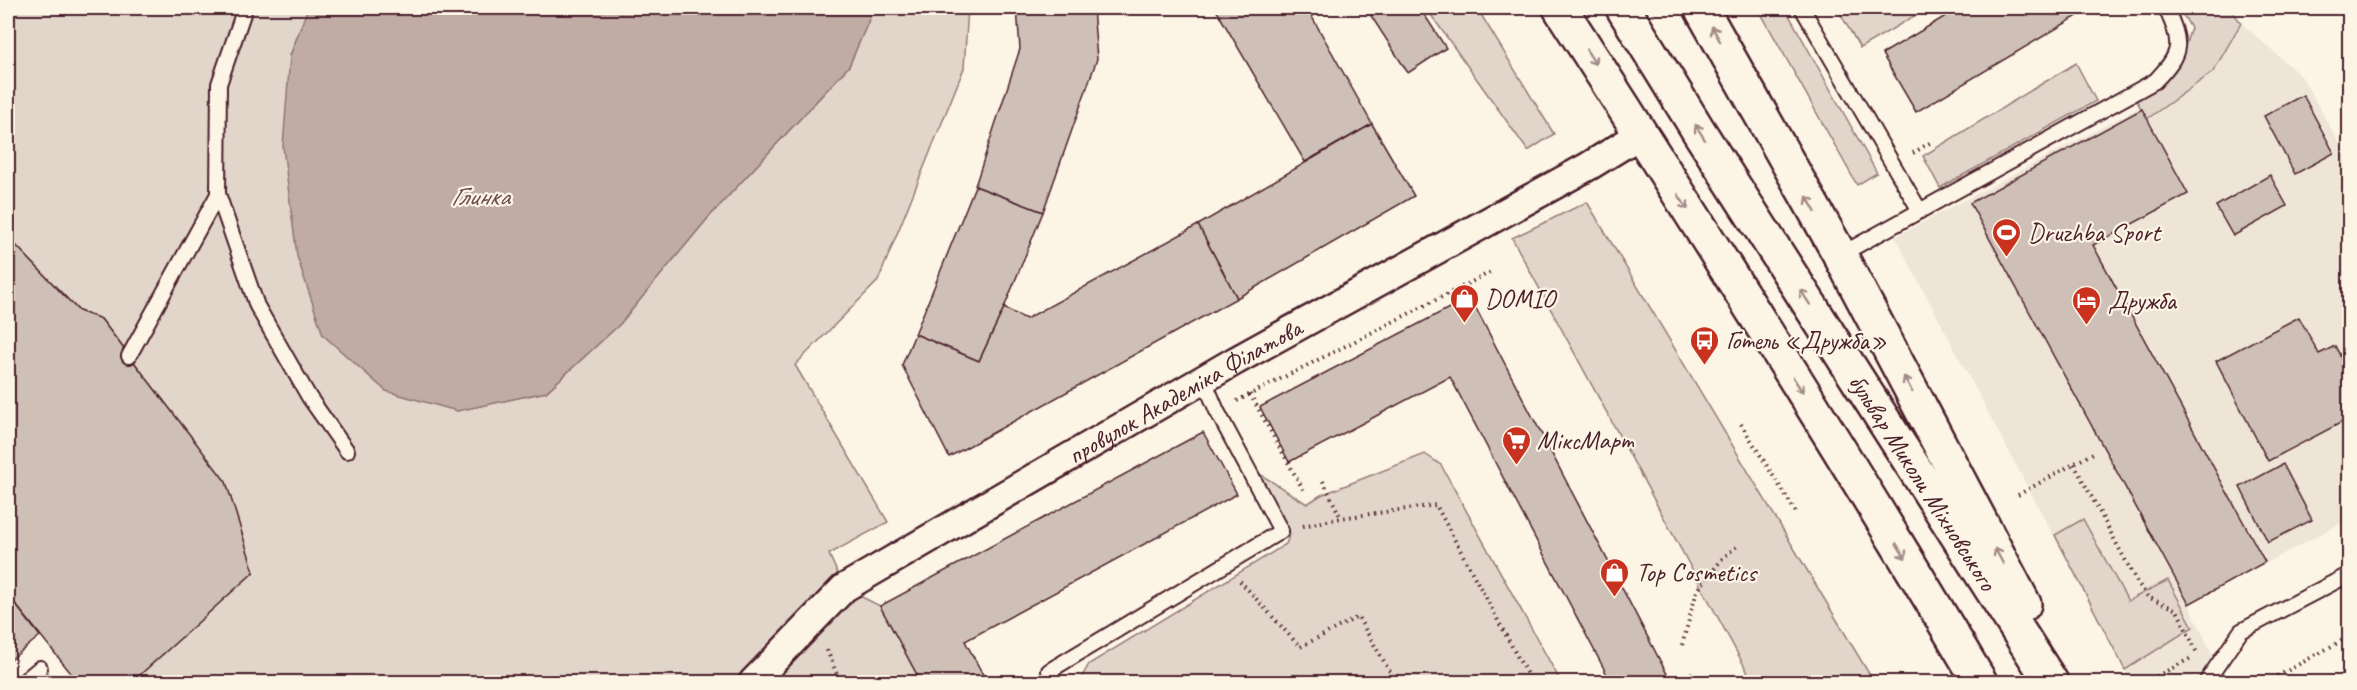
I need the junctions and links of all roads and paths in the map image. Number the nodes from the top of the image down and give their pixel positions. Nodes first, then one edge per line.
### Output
1 (245, 8) edge
2 (1560, 8) edge
3 (1623, 8) edge
4 (1701, 8) edge
5 (1802, 8) edge
6 (2166, 8) edge
7 (1641, 134) junction
8 (1933, 141) dead end
9 (1908, 156) dead end
10 (218, 194) junction
11 (1920, 211) junction
12 (1840, 255) junction
13 (1491, 272) dead end
14 (129, 356) dead end
15 (1235, 360) junction
16 (1204, 380) junction
17 (1250, 394) junction
18 (1217, 411) junction
19 (1741, 424) dead end
20 (347, 451) dead end
21 (2095, 452) dead end
22 (2074, 464) junction
23 (1323, 481) dead end
24 (1304, 491) dead end
25 (2018, 495) dead end
26 (1797, 514) dead end
27 (1341, 518) junction
28 (1281, 531) junction
29 (1739, 544) dead end
30 (1225, 565) junction
31 (2349, 574) edge
32 (2349, 636) edge
33 (1682, 645) dead end
34 (40, 668) dead end
35 (1696, 672) dead end
36 (23, 682) edge
37 (753, 682) edge
38 (1055, 682) edge
39 (1396, 682) edge
40 (1531, 682) edge
41 (1675, 682) edge
42 (1980, 682) edge
43 (2050, 682) edge
44 (2065, 682) edge
45 (2146, 682) edge
46 (2206, 682) edge
47 (2267, 682) edge

1 - 10 lane
2 -> 7 main road, бульвар Миколи Міхновського
43 -> 3 main road, бульвар Миколи Міхновського
12 -> 4 main road
5 - 11 lane
6 - 11 lane
7 - 15 street, провулок Академіка Філатова
7 -> 42 main road, бульвар Миколи Міхновського
8 - 9 path
10 - 14 lane
10 - 20 lane
11 - 12 lane
44 -> 12 main road
13 - 17 path
15 - 16 street, провулок Академіка Філатова
15 - 17 path
16 - 18 lane
16 - 37 street, провулок Академіка Філатова
17 - 18 path
17 - 24 path
18 - 28 lane
19 - 26 path
21 - 22 path
22 - 25 path
22 - 45 path
23 - 27 path
27 - 28 path
27 - 40 path
28 - 30 lane
29 - 33 path
30 - 38 lane
30 - 39 path
31 - 46 lane
32 - 47 path
34 - 36 lane
35 - 41 path

